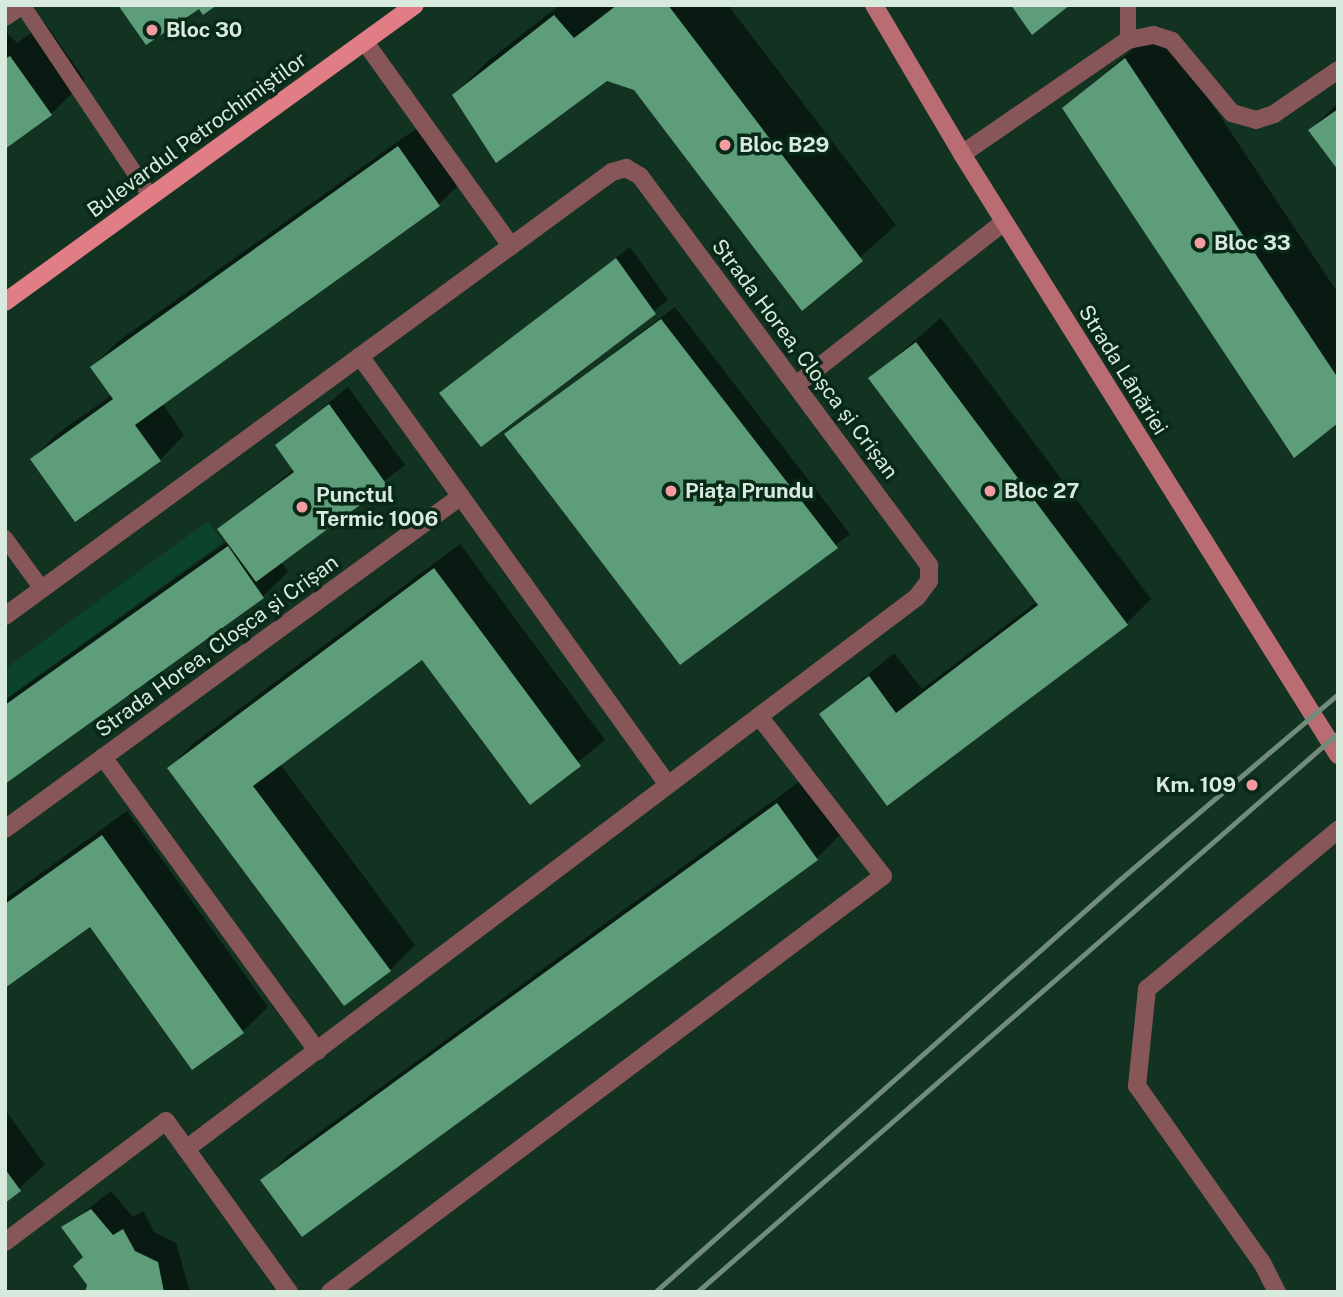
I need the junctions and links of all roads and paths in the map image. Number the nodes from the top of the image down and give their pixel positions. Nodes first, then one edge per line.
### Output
1 (415, 5) edge
2 (874, 5) edge
3 (1128, 5) edge
4 (23, 6) edge
5 (5, 18) edge
6 (1128, 40) junction
7 (365, 42) junction
8 (1338, 69) edge
9 (962, 154) junction
10 (151, 197) junction
11 (1004, 222) junction
12 (510, 246) junction
13 (5, 302) edge
14 (360, 356) junction
15 (796, 384) junction
16 (460, 497) junction
17 (5, 538) edge
18 (42, 589) junction
19 (5, 616) edge
20 (759, 716) junction
21 (1338, 755) edge
22 (103, 757) junction
23 (668, 785) junction
24 (5, 829) edge
25 (1338, 830) edge
26 (317, 1051) junction
27 (186, 1149) junction
28 (5, 1242) edge
29 (289, 1292) edge
30 (330, 1292) edge
31 (1277, 1292) edge

1 - 7 main road, Bulevardul Petrochimiștilor
2 - 9 street, Strada Lânăriei
3 - 6 lane
4 - 5 lane
4 - 10 lane
6 - 8 street
6 - 9 street
7 - 10 main road, Bulevardul Petrochimiștilor
7 - 12 street
9 - 11 street, Strada Lânăriei
10 - 13 main road, Bulevardul Petrochimiștilor
11 - 15 street
11 - 21 street, Strada Lânăriei
12 - 14 street, Strada Horea, Cloșca și Crișan
12 - 15 street, Strada Horea, Cloșca și Crișan
14 - 16 street
14 - 18 street, Strada Horea, Cloșca și Crișan
15 - 20 street, Strada Horea, Cloșca și Crișan
16 - 22 street, Strada Horea, Cloșca și Crișan
16 - 23 street
17 - 18 lane
18 - 19 street, Strada Horea, Cloșca și Crișan
20 - 23 street, Strada Horea, Cloșca și Crișan
20 - 30 street
22 - 24 street, Strada Horea, Cloșca și Crișan
22 - 26 street, Strada Horea, Cloșca și Crișan
23 - 26 street, Strada Horea, Cloșca și Crișan
25 - 31 street
26 - 27 street, Strada Horea, Cloșca și Crișan
27 - 28 street
27 - 29 street

